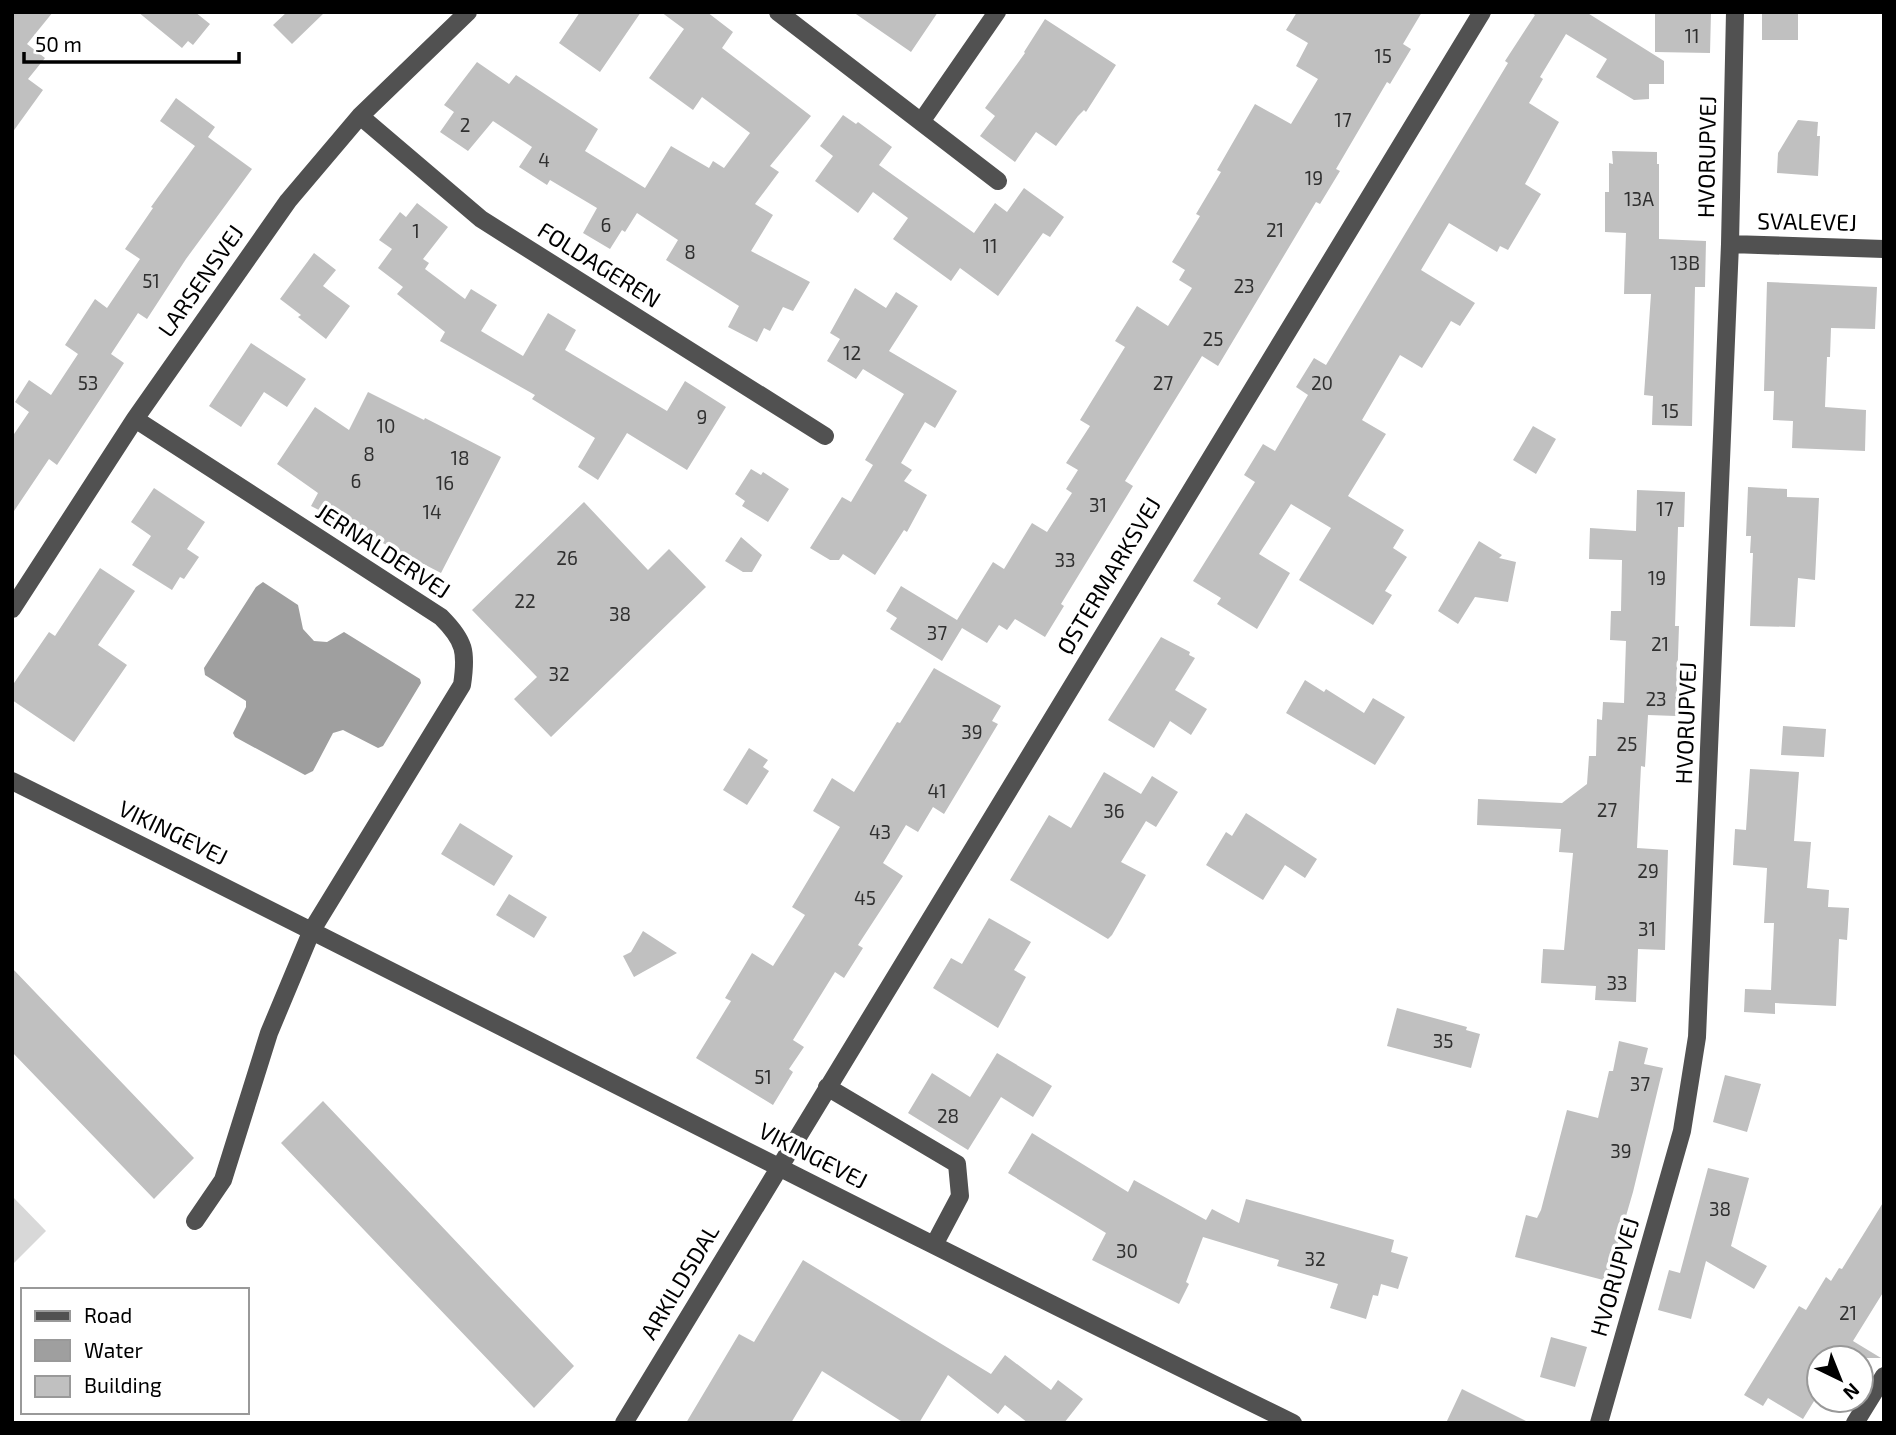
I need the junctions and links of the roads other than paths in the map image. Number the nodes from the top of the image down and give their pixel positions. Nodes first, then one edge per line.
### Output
1 (468, 12) edge
2 (778, 12) edge
3 (997, 12) edge
4 (1482, 12) edge
5 (1735, 12) edge
6 (360, 116) junction
7 (921, 122) junction
8 (998, 181) dead end
9 (1730, 244) junction
10 (1884, 249) edge
11 (135, 419) junction
12 (825, 436) dead end
13 (12, 609) edge
14 (12, 781) edge
15 (312, 930) junction
16 (827, 1087) junction
17 (778, 1166) junction
18 (195, 1221) dead end
19 (934, 1245) junction
20 (1884, 1376) edge
21 (624, 1423) edge
22 (1293, 1423) edge
23 (1599, 1423) edge
24 (1856, 1423) edge

1 - 6 street, LARSENSVEJ
2 - 7 street
3 - 7 street
4 - 16 street, ØSTERMARKSVEJ
5 - 9 street, HVORUPVEJ
6 - 11 street, LARSENSVEJ
6 - 12 street, FOLDAGEREN
7 - 8 street
9 - 10 street, SVALEVEJ
9 - 23 street, HVORUPVEJ
11 - 13 street, LARSENSVEJ
11 - 15 street, JERNALDERVEJ
14 - 15 street, VIKINGEVEJ
15 - 17 street, VIKINGEVEJ
15 - 18 street
16 - 17 street, ØSTERMARKSVEJ
16 - 19 street
17 - 19 street, VIKINGEVEJ
17 - 21 street, ARKILDSDAL
19 - 22 street, VIKINGEVEJ
20 - 24 street

